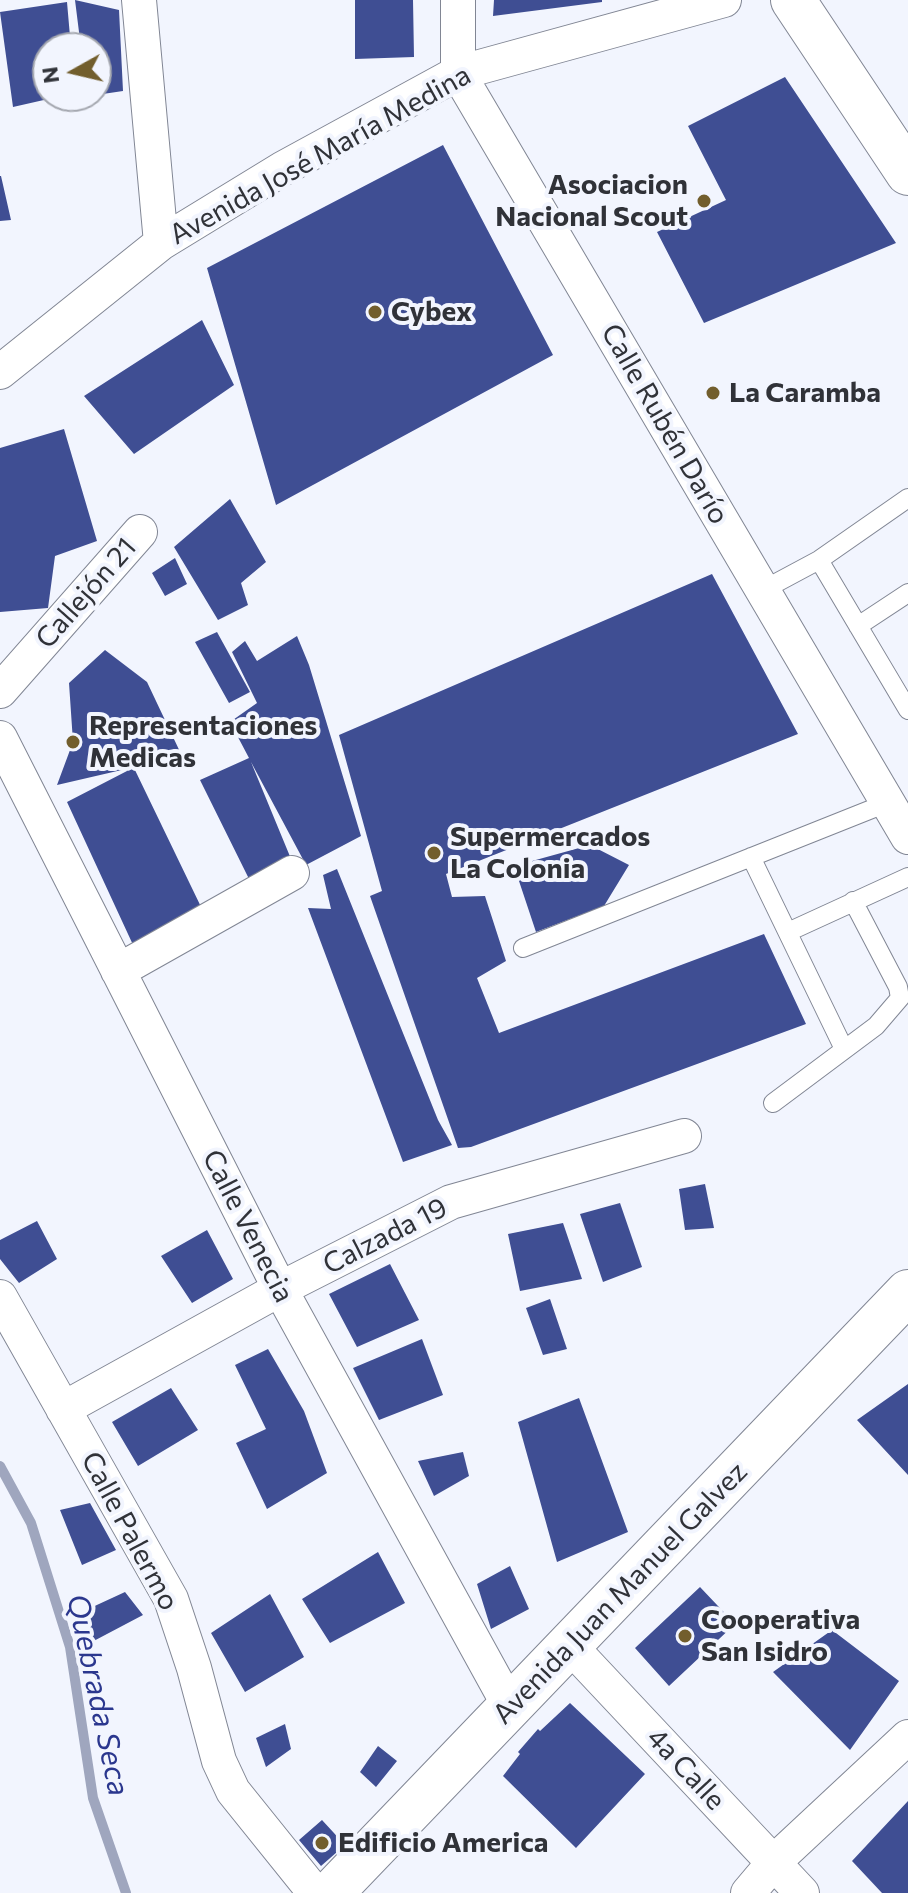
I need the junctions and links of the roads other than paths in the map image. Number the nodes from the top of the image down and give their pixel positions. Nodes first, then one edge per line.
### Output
1 (139, 0) edge
2 (458, 0) edge
3 (724, 0) edge
4 (793, 0) edge
5 (458, 73) junction
6 (908, 173) edge
7 (161, 243) junction
8 (0, 372) edge
9 (908, 498) edge
10 (140, 532) dead end
11 (819, 560) junction
12 (763, 590) junction
13 (908, 593) edge
14 (858, 626) junction
15 (0, 691) edge
16 (908, 710) edge
17 (0, 738) edge
18 (887, 803) junction
19 (908, 837) edge
20 (751, 857) junction
21 (292, 873) dead end
22 (908, 877) edge
23 (853, 901) junction
24 (788, 932) junction
25 (523, 948) dead end
26 (118, 971) junction
27 (844, 1049) junction
28 (773, 1103) dead end
29 (684, 1136) dead end
30 (280, 1289) junction
31 (908, 1292) edge
32 (0, 1297) edge
33 (63, 1409) junction
34 (569, 1645) junction
35 (510, 1707) junction
36 (908, 1737) edge
37 (775, 1861) junction
38 (315, 1893) edge
39 (331, 1893) edge
40 (748, 1893) edge
41 (802, 1893) edge

1 - 7 street
2 - 5 street
3 - 5 street, Avenida José María Medina
4 - 6 street
5 - 7 street, Avenida José María Medina
5 - 12 street, Calle Rubén Darío
7 - 8 street, Avenida José María Medina
9 - 11 lane
10 - 15 street, Callejón 21
11 - 12 lane
11 - 14 lane
12 - 18 street, Calle Rubén Darío
13 - 14 lane
14 - 16 lane
17 - 26 street, Calle Venecia
18 - 19 street, Calle Rubén Darío
18 - 20 lane
20 - 24 lane
20 - 25 lane
21 - 26 street
22 - 23 lane
23 - 24 lane
23 - 27 lane
24 - 27 lane
26 - 30 street, Calle Venecia
27 - 28 lane
29 - 30 street, Calzada 19
30 - 33 street, Calzada 19
30 - 35 street, Calle Venecia
31 - 34 street, Avenida Juan Manuel Galvez
32 - 33 street, Calle Palermo
33 - 38 street, Calle Palermo
34 - 35 street, Avenida Juan Manuel Galvez
34 - 37 street, 4a Calle
35 - 39 street, Avenida Juan Manuel Galvez
36 - 37 street
37 - 40 street
37 - 41 street, 4a Calle

